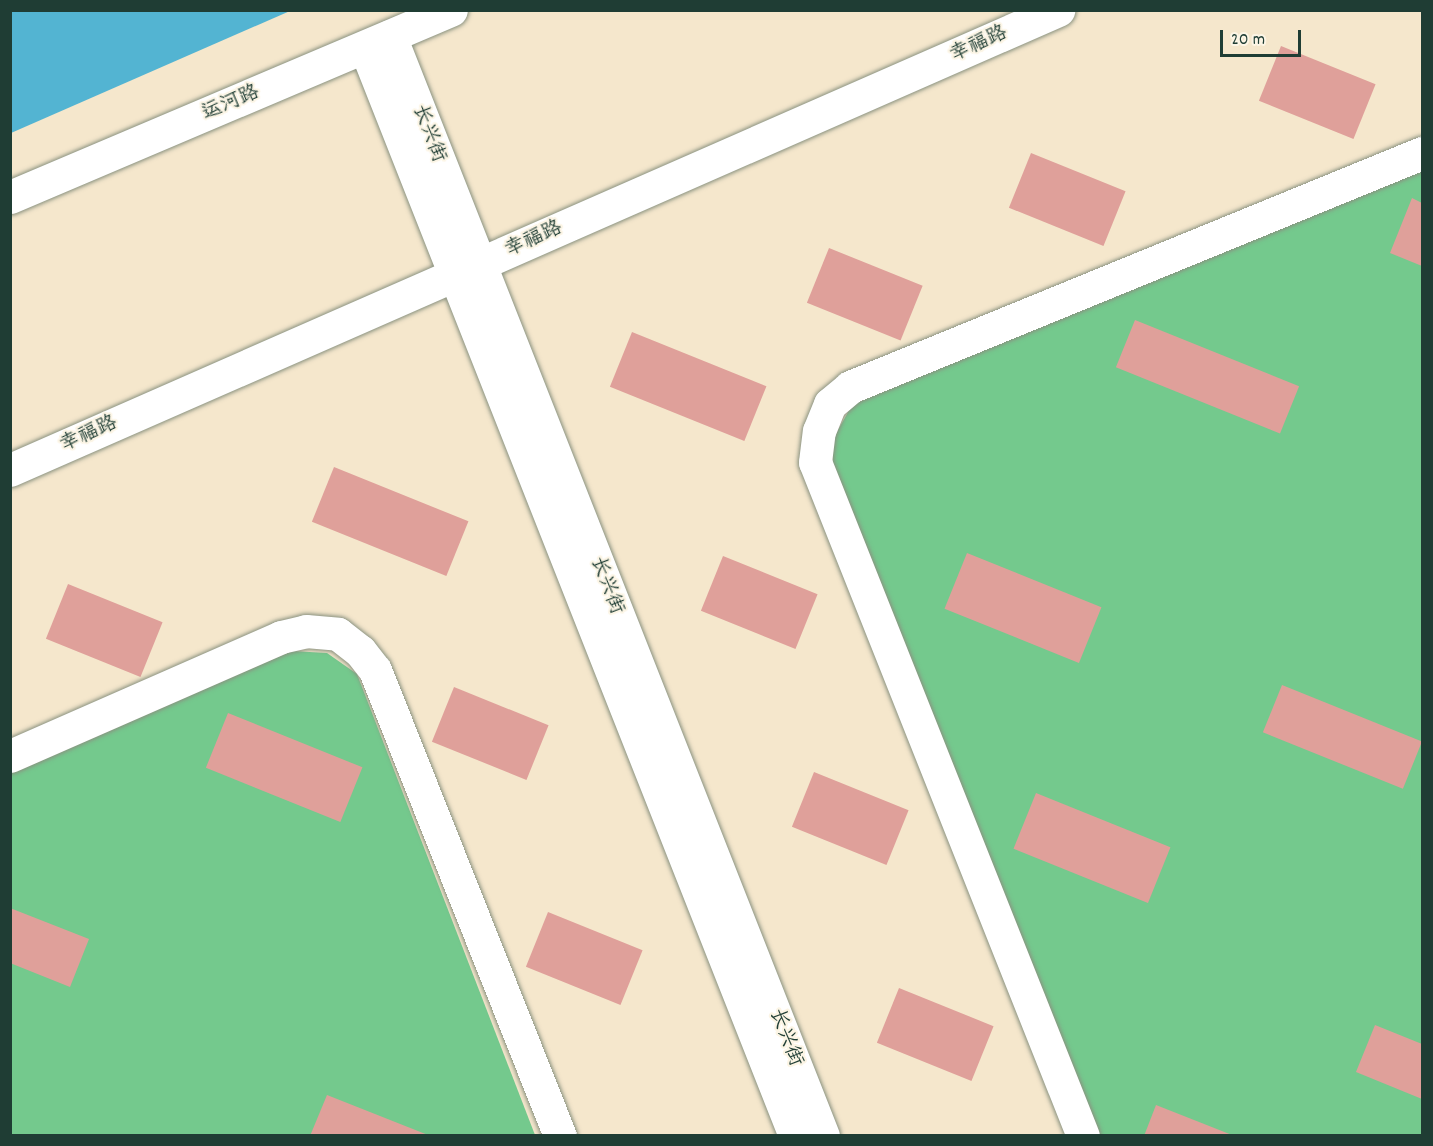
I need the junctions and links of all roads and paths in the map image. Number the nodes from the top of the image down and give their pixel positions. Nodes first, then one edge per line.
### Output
1 (451, 10) edge
2 (1058, 10) edge
3 (377, 41) junction
4 (1422, 153) edge
5 (10, 197) edge
6 (467, 269) junction
7 (10, 470) edge
8 (10, 756) edge
9 (1073, 1132) edge
10 (560, 1136) edge
11 (795, 1136) edge
12 (823, 1136) edge

1 - 3 street, 运河路
2 - 6 street, 幸福路
3 - 5 street, 运河路
3 - 6 street, 长兴街
4 - 9 street
6 - 7 street, 幸福路
6 - 11 street, 长兴街
6 - 12 street, 长兴街
8 - 10 street

